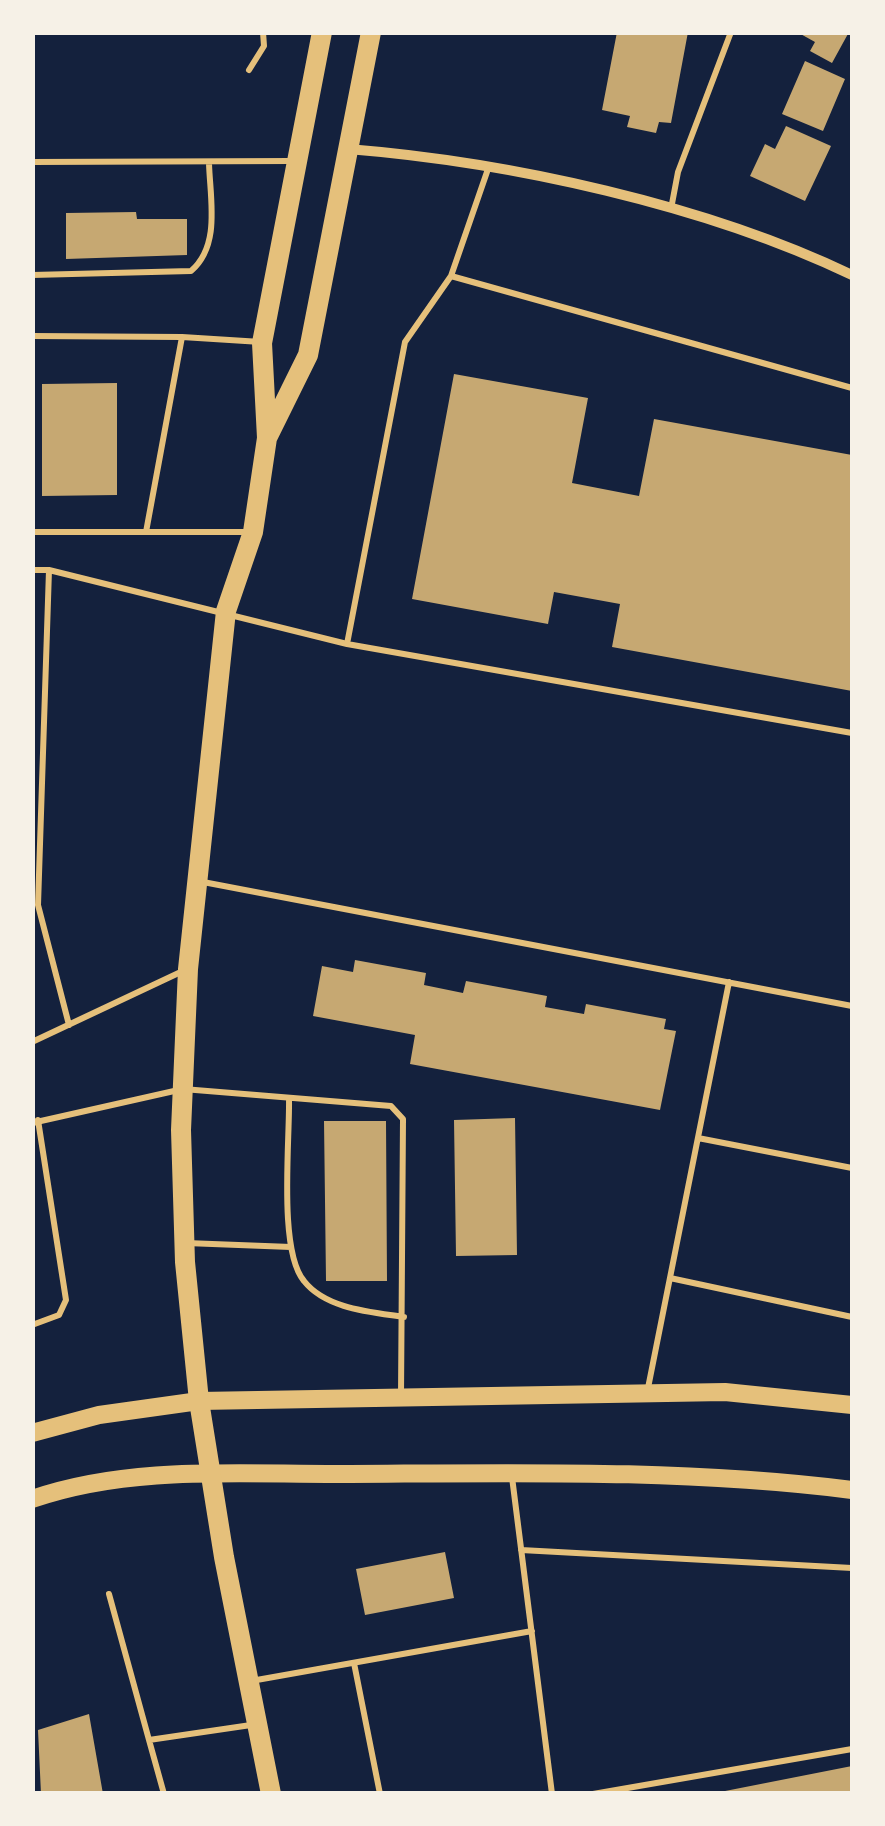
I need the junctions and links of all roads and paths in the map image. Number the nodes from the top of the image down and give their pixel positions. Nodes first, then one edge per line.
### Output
1 (264, 32) edge
2 (322, 32) edge
3 (371, 32) edge
4 (731, 32) edge
5 (250, 70) dead end
6 (348, 150) junction
7 (296, 160) junction
8 (32, 162) edge
9 (209, 163) junction
10 (488, 169) junction
11 (671, 210) junction
12 (852, 275) edge
13 (32, 276) edge
14 (451, 276) junction
15 (32, 336) edge
16 (182, 337) junction
17 (262, 342) junction
18 (852, 388) edge
19 (266, 438) junction
20 (32, 532) edge
21 (146, 532) junction
22 (253, 532) junction
23 (32, 570) edge
24 (50, 570) junction
25 (226, 611) junction
26 (346, 644) junction
27 (852, 732) edge
28 (196, 881) junction
29 (188, 969) junction
30 (729, 982) junction
31 (852, 1006) edge
32 (68, 1025) junction
33 (32, 1042) edge
34 (183, 1090) junction
35 (289, 1098) junction
36 (35, 1122) edge
37 (698, 1138) junction
38 (852, 1168) edge
39 (185, 1243) junction
40 (291, 1247) junction
41 (670, 1278) junction
42 (404, 1317) junction
43 (852, 1317) edge
44 (32, 1325) edge
45 (647, 1393) junction
46 (401, 1398) junction
47 (199, 1401) junction
48 (852, 1405) edge
49 (32, 1433) edge
50 (511, 1473) junction
51 (210, 1475) junction
52 (852, 1490) edge
53 (32, 1499) edge
54 (521, 1550) junction
55 (852, 1568) edge
56 (109, 1594) dead end
57 (532, 1631) junction
58 (354, 1663) junction
59 (249, 1682) junction
60 (258, 1724) junction
61 (150, 1740) junction
62 (852, 1749) edge
63 (164, 1794) edge
64 (271, 1794) edge
65 (380, 1794) edge
66 (552, 1794) edge
67 (593, 1794) edge

1 - 5 lane
2 - 7 main road
3 - 6 main road
4 - 11 lane
6 - 10 street
6 - 19 main road
7 - 9 lane
7 - 17 main road
8 - 9 lane
9 - 13 lane
10 - 11 street
10 - 14 lane
11 - 12 street
14 - 18 lane
14 - 26 lane
15 - 16 lane
16 - 17 lane
16 - 21 lane
17 - 19 main road
19 - 22 main road
20 - 21 lane
21 - 22 lane
22 - 25 main road
23 - 24 lane
24 - 25 lane
24 - 32 lane
25 - 26 lane
25 - 28 main road
26 - 27 lane
28 - 29 main road
28 - 30 lane
29 - 32 lane
29 - 34 main road
30 - 31 lane
30 - 37 lane
32 - 33 lane
34 - 35 lane
34 - 36 lane
34 - 39 main road
35 - 40 lane
35 - 42 lane
36 - 44 lane
37 - 38 lane
37 - 41 lane
39 - 40 lane
39 - 47 main road
40 - 42 lane
41 - 43 lane
41 - 45 lane
42 - 46 lane
45 - 46 main road
45 - 48 main road
46 - 47 main road
47 - 49 main road
47 - 51 main road
50 - 51 main road
50 - 52 main road
50 - 54 lane
51 - 53 main road
51 - 59 main road
54 - 55 lane
54 - 57 lane
56 - 61 lane
57 - 58 lane
57 - 66 lane
58 - 59 lane
58 - 65 lane
59 - 60 main road
60 - 61 lane
60 - 64 main road
61 - 63 lane
62 - 67 lane

